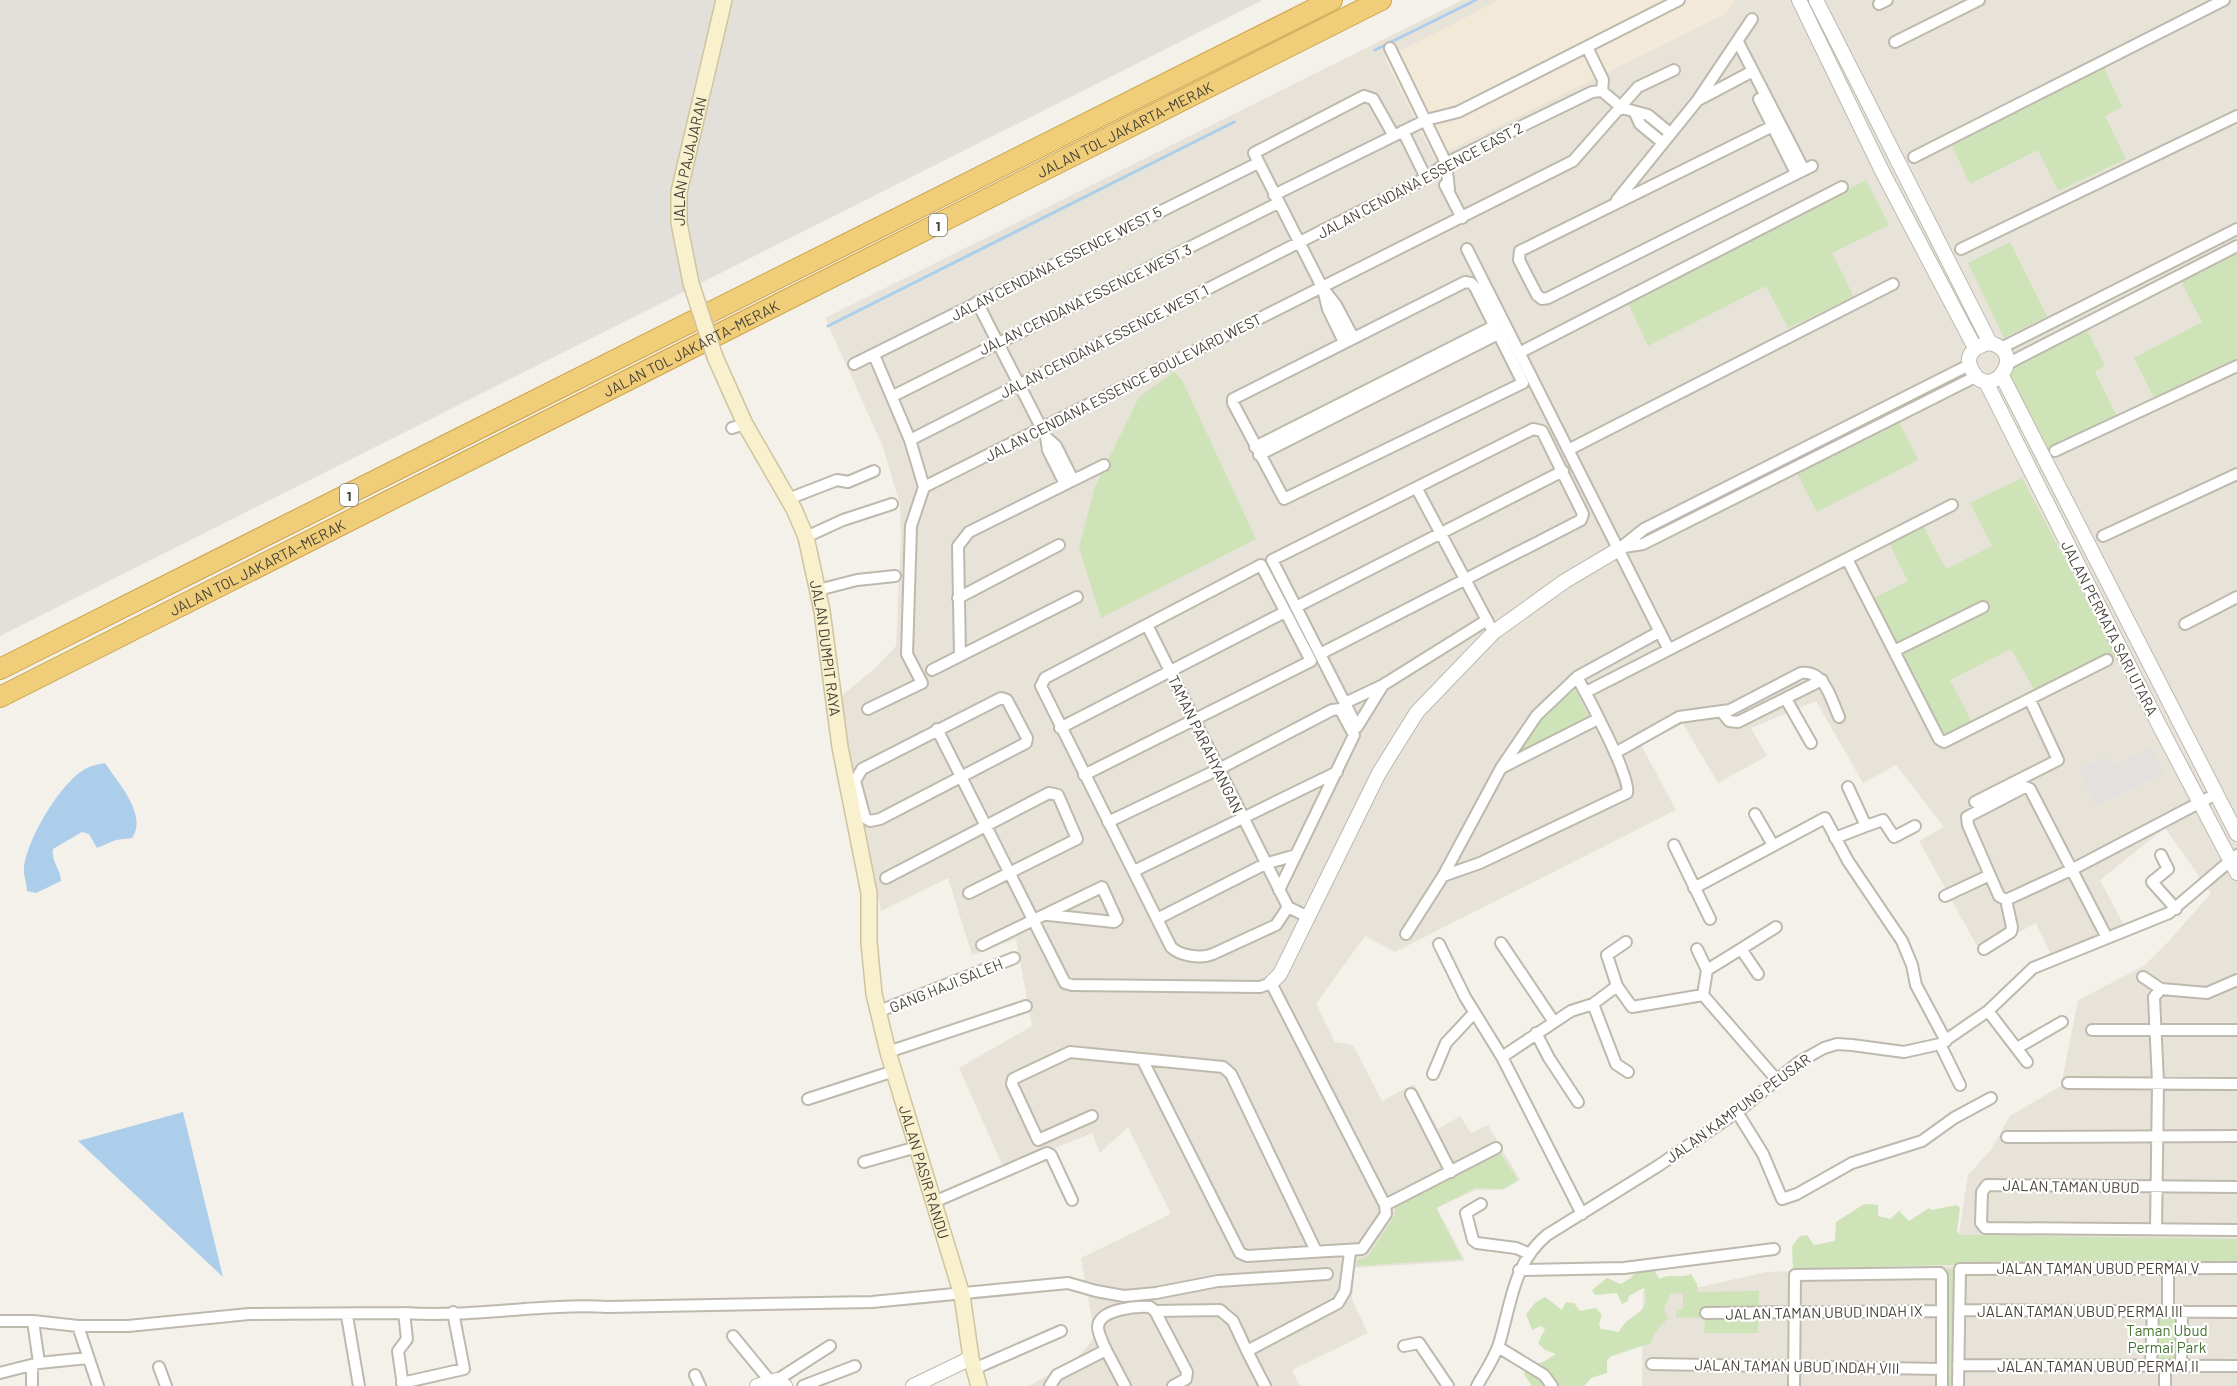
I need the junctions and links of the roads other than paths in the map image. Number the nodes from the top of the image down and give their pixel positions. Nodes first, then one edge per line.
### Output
1 (724, 0) edge
2 (1332, 0) edge
3 (1381, 0) edge
4 (1679, 0) edge
5 (1799, 0) edge
6 (1816, 0) edge
7 (1979, 0) edge
8 (2224, 0) edge
9 (1752, 19) dead end
10 (1738, 42) junction
11 (1895, 42) dead end
12 (1587, 46) junction
13 (1390, 48) dead end
14 (1674, 70) dead end
15 (1750, 73) junction
16 (1602, 91) junction
17 (1697, 100) junction
18 (1622, 108) junction
19 (1635, 113) junction
20 (2237, 116) edge
21 (1426, 120) junction
22 (1773, 126) junction
23 (1398, 133) junction
24 (1670, 133) junction
25 (1663, 143) junction
26 (1914, 157) dead end
27 (1258, 163) junction
28 (1446, 163) junction
29 (1804, 170) junction
30 (1431, 175) junction
31 (1842, 187) dead end
32 (1449, 189) junction
33 (1276, 199) junction
34 (1615, 203) junction
35 (1462, 218) junction
36 (2237, 229) edge
37 (1300, 243) junction
38 (2237, 246) edge
39 (1467, 249) dead end
40 (1961, 249) dead end
41 (1893, 284) dead end
42 (1322, 287) junction
43 (977, 302) junction
44 (2054, 322) junction
45 (1496, 330) junction
46 (2062, 336) junction
47 (1348, 340) junction
48 (997, 342) junction
49 (1996, 346) junction
50 (1975, 348) junction
51 (1519, 353) junction
52 (874, 355) junction
53 (715, 357) joint
54 (854, 364) dead end
55 (2237, 366) edge
56 (2005, 370) junction
57 (1976, 374) junction
58 (1018, 384) junction
59 (893, 396) junction
60 (1043, 433) junction
61 (910, 440) junction
62 (1568, 450) junction
63 (1257, 451) junction
64 (2055, 451) dead end
65 (1104, 465) dead end
66 (874, 471) dead end
67 (1563, 471) junction
68 (2237, 474) edge
69 (1069, 482) junction
70 (924, 487) junction
71 (1417, 489) junction
72 (788, 499) junction
73 (892, 504) dead end
74 (1952, 505) dead end
75 (1440, 533) junction
76 (2103, 536) dead end
77 (806, 537) junction
78 (1059, 545) dead end
79 (1622, 548) junction
80 (1847, 559) junction
81 (895, 576) dead end
82 (1465, 580) junction
83 (818, 590) junction
84 (1077, 597) dead end
85 (958, 598) junction
86 (2237, 598) edge
87 (1983, 607) dead end
88 (1291, 609) junction
89 (1487, 620) junction
90 (2185, 624) dead end
91 (1147, 625) junction
92 (1494, 632) junction
93 (1659, 632) junction
94 (2140, 647) junction
95 (1668, 648) junction
96 (1894, 651) junction
97 (1320, 654) junction
98 (2123, 655) junction
99 (960, 657) junction
100 (2107, 660) dead end
101 (0, 669) edge
102 (932, 670) dead end
103 (1171, 671) junction
104 (1577, 677) junction
105 (1822, 680) junction
106 (1383, 684) junction
107 (1586, 692) junction
108 (0, 697) edge
109 (1786, 699) junction
110 (2030, 700) junction
111 (1345, 703) junction
112 (868, 710) dead end
113 (1721, 711) junction
114 (1839, 717) dead end
115 (1195, 719) junction
116 (1598, 719) junction
117 (1060, 728) junction
118 (937, 729) junction
119 (1811, 743) dead end
120 (1615, 753) junction
121 (1501, 768) junction
122 (1218, 769) junction
123 (1337, 772) junction
124 (1084, 775) junction
125 (961, 777) junction
126 (1848, 787) dead end
127 (2217, 794) junction
128 (1975, 802) dead end
129 (2199, 802) junction
130 (1755, 814) dead end
131 (1242, 818) junction
132 (1108, 822) junction
133 (984, 826) junction
134 (1866, 826) junction
135 (1915, 826) dead end
136 (2236, 832) edge
137 (1835, 838) junction
138 (2221, 840) junction
139 (1674, 845) dead end
140 (1773, 845) junction
141 (1296, 855) junction
142 (2161, 855) dead end
143 (2234, 857) edge
144 (1265, 864) junction
145 (2073, 869) junction
146 (1134, 871) junction
147 (1009, 873) junction
148 (2237, 873) edge
149 (1443, 876) junction
150 (1990, 876) junction
151 (886, 878) dead end
152 (1694, 888) junction
153 (1279, 890) junction
154 (969, 893) dead end
155 (1945, 896) dead end
156 (2006, 900) junction
157 (1288, 907) junction
158 (2176, 909) junction
159 (1048, 915) junction
160 (1308, 917) junction
161 (1157, 919) junction
162 (1710, 920) dead end
163 (1033, 922) junction
164 (1776, 927) dead end
165 (2104, 932) dead end
166 (1406, 934) dead end
167 (1626, 942) dead end
168 (1501, 943) dead end
169 (1439, 944) dead end
170 (982, 945) dead end
171 (1697, 949) dead end
172 (1741, 949) junction
173 (1984, 949) dead end
174 (1014, 957) dead end
175 (870, 960) joint
176 (1707, 970) junction
177 (1758, 974) dead end
178 (2143, 977) dead end
179 (2237, 980) edge
180 (1271, 983) junction
181 (1617, 987) junction
182 (2161, 989) junction
183 (1703, 995) junction
184 (1593, 1004) junction
185 (1026, 1006) dead end
186 (1988, 1011) junction
187 (878, 1012) junction
188 (1474, 1012) junction
189 (1554, 1022) junction
190 (2062, 1022) dead end
191 (2091, 1030) dead end
192 (2155, 1030) junction
193 (2237, 1030) edge
194 (1536, 1033) junction
195 (1943, 1042) junction
196 (2017, 1048) junction
197 (888, 1052) junction
198 (1502, 1057) junction
199 (1142, 1059) junction
200 (2027, 1062) dead end
201 (894, 1071) junction
202 (1628, 1072) dead end
203 (1433, 1074) dead end
204 (1776, 1078) junction
205 (2068, 1083) dead end
206 (2158, 1083) junction
207 (2237, 1084) edge
208 (1960, 1085) dead end
209 (1411, 1094) dead end
210 (1991, 1098) dead end
211 (808, 1099) dead end
212 (1578, 1102) dead end
213 (1737, 1112) junction
214 (1092, 1116) dead end
215 (2237, 1136) edge
216 (2007, 1137) dead end
217 (2157, 1137) junction
218 (917, 1147) junction
219 (1497, 1148) dead end
220 (864, 1162) dead end
221 (1451, 1172) junction
222 (2157, 1187) junction
223 (2237, 1187) edge
224 (1072, 1200) dead end
225 (934, 1202) junction
226 (1481, 1204) dead end
227 (1385, 1205) junction
228 (1582, 1214) junction
229 (2156, 1229) junction
230 (2237, 1230) edge
231 (1774, 1249) dead end
232 (1316, 1251) junction
233 (1530, 1254) junction
234 (1349, 1258) junction
235 (2169, 1268) junction
236 (2237, 1268) edge
237 (1519, 1270) junction
238 (1327, 1274) dead end
239 (962, 1295) junction
240 (1960, 1310) junction
241 (1155, 1311) junction
242 (1942, 1311) junction
243 (2153, 1311) junction
244 (2168, 1311) junction
245 (2182, 1311) junction
246 (453, 1312) junction
247 (2237, 1312) edge
248 (405, 1313) junction
249 (1706, 1313) dead end
250 (1794, 1314) junction
251 (348, 1316) junction
252 (0, 1321) edge
253 (33, 1321) junction
254 (78, 1326) junction
255 (1061, 1331) dead end
256 (734, 1336) dead end
257 (830, 1346) dead end
258 (1404, 1346) dead end
259 (1498, 1347) junction
260 (1106, 1350) junction
261 (1247, 1351) junction
262 (88, 1358) junction
263 (973, 1363) junction
264 (35, 1364) junction
265 (1652, 1364) dead end
266 (1958, 1365) junction
267 (159, 1366) dead end
268 (855, 1366) dead end
269 (2151, 1366) junction
270 (2165, 1366) junction
271 (2181, 1366) junction
272 (2237, 1366) edge
273 (1794, 1367) junction
274 (1942, 1369) junction
275 (0, 1373) edge
276 (695, 1375) dead end
277 (772, 1383) edge
278 (402, 1384) edge
279 (32, 1386) edge
280 (98, 1386) edge
281 (166, 1386) edge
282 (359, 1386) edge
283 (700, 1386) edge
284 (803, 1386) edge
285 (913, 1386) edge
286 (979, 1386) edge
287 (1050, 1386) edge
288 (1125, 1386) edge
289 (1173, 1386) edge
290 (1265, 1386) edge
291 (1448, 1386) edge
292 (1477, 1386) edge
293 (1552, 1386) edge
294 (1794, 1386) edge
295 (1942, 1386) edge
296 (1958, 1386) edge
297 (2164, 1386) edge

1 - 53 main road, JALAN PAJAJARAN, bridge
2 - 101 highway, JALAN TOL JAKARTA–MERAK / 1
3 - 108 highway, JALAN TOL JAKARTA–MERAK / 1
4 - 12 street, JALAN CENDANA ESSENCE WEST 3
5 - 50 street
6 - 49 street
7 - 11 street
8 - 26 street
9 - 10 street
10 - 15 street
10 - 17 street
12 - 16 street
12 - 21 street, JALAN CENDANA ESSENCE WEST 3
13 - 21 street
14 - 18 street, JALAN CENDANA ESSENCE BOULEVARD WEST
15 - 17 street
15 - 22 street
15 - 29 street
16 - 18 street
16 - 28 street, JALAN CENDANA ESSENCE EAST 2
17 - 24 street
18 - 19 street
18 - 35 street, JALAN CENDANA ESSENCE BOULEVARD WEST
19 - 24 street
19 - 25 street
20 - 40 street
21 - 23 street, JALAN CENDANA ESSENCE WEST 3
21 - 28 street
22 - 29 street
22 - 34 street
23 - 27 street
23 - 30 street
23 - 33 street, JALAN CENDANA ESSENCE WEST 3
24 - 25 street
25 - 34 street
27 - 33 street
27 - 43 street, JALAN CENDANA ESSENCE WEST 5
28 - 30 street, JALAN CENDANA ESSENCE EAST 2
28 - 32 street
29 - 34 street
30 - 32 street
30 - 37 street, JALAN CENDANA ESSENCE EAST 2
31 - 51 street
32 - 35 street
33 - 37 street
33 - 48 street, JALAN CENDANA ESSENCE WEST 3
35 - 42 street, JALAN CENDANA ESSENCE BOULEVARD WEST
36 - 44 street
37 - 42 street
37 - 58 street, JALAN CENDANA ESSENCE WEST 1
38 - 46 street
39 - 51 street
41 - 62 street
42 - 47 street
42 - 60 street, JALAN CENDANA ESSENCE BOULEVARD WEST
43 - 48 street
43 - 52 street, JALAN CENDANA ESSENCE WEST 5
44 - 46 street
44 - 49 street
45 - 47 street
45 - 63 street
45 - 63 street
46 - 56 street
47 - 63 street
48 - 58 street
48 - 59 street, JALAN CENDANA ESSENCE WEST 3
49 - 50 street
49 - 56 street
50 - 57 street
51 - 62 street
52 - 54 street, JALAN CENDANA ESSENCE WEST 5
52 - 59 street
53 - 72 main road, JALAN DUMPIT RAYA
55 - 64 street
56 - 57 street
56 - 94 street, JALAN PERMATA SARI UTARA
57 - 79 street
57 - 98 street, JALAN PERMATA SARI UTARA
58 - 60 street
58 - 61 street, JALAN CENDANA ESSENCE WEST 1
59 - 61 street
60 - 69 street
60 - 70 street, JALAN CENDANA ESSENCE BOULEVARD WEST
61 - 70 street
62 - 79 street
65 - 69 street
66 - 72 street
67 - 71 street
67 - 75 street
67 - 82 street
68 - 76 street
69 - 85 street
70 - 112 street
71 - 75 street
71 - 88 street
72 - 77 main road, JALAN DUMPIT RAYA
73 - 77 street
74 - 80 street
75 - 82 street
75 - 88 street
77 - 83 main road, JALAN DUMPIT RAYA
78 - 85 street
79 - 92 street
79 - 93 street
80 - 95 street
80 - 96 street
81 - 83 street
82 - 89 street
82 - 97 street
83 - 175 main road, JALAN DUMPIT RAYA
84 - 99 street
85 - 99 street
86 - 90 street
87 - 96 street
88 - 91 street
88 - 97 street
88 - 103 street
88 - 115 street
89 - 92 street
89 - 106 street
91 - 103 street, TAMAN PARAHYANGAN
91 - 117 street
92 - 160 street
93 - 95 street
93 - 104 street
94 - 98 street
94 - 127 street, JALAN PERMATA SARI UTARA
95 - 107 street
96 - 110 street
97 - 111 street
98 - 129 street, JALAN PERMATA SARI UTARA
99 - 102 street
100 - 110 street
103 - 115 street, TAMAN PARAHYANGAN
103 - 117 street
104 - 107 street
104 - 121 street
105 - 109 street
105 - 113 street
105 - 114 street
106 - 111 street
106 - 111 street
107 - 116 street
109 - 113 street
109 - 119 street
110 - 128 street
113 - 120 street
115 - 122 street, TAMAN PARAHYANGAN
115 - 124 street
116 - 120 street
116 - 121 street
117 - 124 street
118 - 125 street
118 - 125 street
118 - 125 street
120 - 149 street
121 - 149 street
122 - 123 street
122 - 131 street, TAMAN PARAHYANGAN
122 - 132 street
123 - 131 street
123 - 141 street
124 - 132 street
125 - 133 street
126 - 134 street
127 - 129 street
127 - 136 street, JALAN PERMATA SARI UTARA
129 - 138 street, JALAN PERMATA SARI UTARA
129 - 145 street
130 - 140 street
131 - 144 street, TAMAN PARAHYANGAN
131 - 146 street
132 - 146 street
133 - 147 street
133 - 147 street
133 - 151 street
134 - 135 street
134 - 137 street
136 - 138 street
137 - 140 street
137 - 195 street
138 - 143 street, JALAN PERMATA SARI UTARA
139 - 152 street
140 - 152 street
141 - 144 street
141 - 153 street
142 - 158 street
143 - 148 street, JALAN PERMATA SARI UTARA
143 - 158 street, JALAN KAMPUNG PEUSAR
144 - 153 street, TAMAN PARAHYANGAN
144 - 161 street
145 - 150 street
145 - 156 street
145 - 165 street
146 - 161 street
147 - 154 street
147 - 163 street
149 - 166 street
150 - 155 street
150 - 156 street
152 - 162 street
153 - 157 street, TAMAN PARAHYANGAN
156 - 173 street
157 - 160 street
157 - 161 street
158 - 186 street, JALAN KAMPUNG PEUSAR
159 - 159 street
159 - 163 street
160 - 180 street
163 - 170 street
163 - 180 street
164 - 172 street
167 - 181 street
168 - 189 street
169 - 188 street
171 - 176 street
172 - 176 street
172 - 177 street
174 - 187 street, GANG HAJI SALEH
175 - 187 main road, JALAN PASIR RANDU
176 - 183 street
178 - 182 street
179 - 182 street
180 - 227 street
181 - 183 street
181 - 184 street
182 - 192 street, JALAN TAMAN UBUD
183 - 204 street
184 - 189 street
184 - 202 street
185 - 197 street
186 - 195 street, JALAN KAMPUNG PEUSAR
186 - 196 street
187 - 197 main road, JALAN PASIR RANDU
188 - 198 street
188 - 203 street
189 - 194 street
190 - 196 street
191 - 192 street
192 - 193 street
192 - 206 street, JALAN TAMAN UBUD
194 - 198 street
194 - 212 street
195 - 204 street, JALAN KAMPUNG PEUSAR
195 - 208 street
196 - 200 street
197 - 201 main road, JALAN PASIR RANDU
198 - 228 street
199 - 214 street
199 - 232 street
199 - 232 street
201 - 211 street
201 - 218 main road, JALAN PASIR RANDU
204 - 213 street, JALAN KAMPUNG PEUSAR
205 - 206 street
206 - 207 street
206 - 217 street, JALAN TAMAN UBUD
209 - 221 street
210 - 213 street
213 - 228 street, JALAN KAMPUNG PEUSAR
215 - 217 street
216 - 217 street
217 - 222 street, JALAN TAMAN UBUD
218 - 220 street
218 - 225 main road, JALAN PASIR RANDU
219 - 221 street
221 - 227 street
222 - 223 street, JALAN TAMAN UBUD
222 - 229 street, JALAN TAMAN UBUD
222 - 229 street, JALAN TAMAN UBUD
224 - 225 street
225 - 239 main road, JALAN PASIR RANDU
226 - 233 street
227 - 234 street
228 - 233 street, JALAN KAMPUNG PEUSAR
229 - 230 street, JALAN TAMAN UBUD
231 - 237 street
232 - 234 street
233 - 237 street, JALAN KAMPUNG PEUSAR
234 - 261 street
235 - 236 street, JALAN TAMAN UBUD PERMAI V
235 - 240 street, JALAN TAMAN UBUD PERMAI V
235 - 244 street
237 - 259 street, JALAN KAMPUNG PEUSAR
238 - 239 street
239 - 246 street
239 - 263 main road, JALAN PASIR RANDU
240 - 243 street, JALAN TAMAN UBUD PERMAI III
240 - 266 street
241 - 260 street
241 - 261 street
241 - 289 street
242 - 250 street, JALAN TAMAN UBUD INDAH IX
242 - 250 street
242 - 274 street
243 - 244 street, JALAN TAMAN UBUD PERMAI III
243 - 269 street
244 - 245 street, JALAN TAMAN UBUD PERMAI III
245 - 247 street, JALAN TAMAN UBUD PERMAI III
245 - 271 street
246 - 248 street
246 - 278 street
248 - 251 street
248 - 278 street
249 - 250 street, JALAN TAMAN UBUD INDAH IX
250 - 273 street
251 - 254 street
251 - 282 street
252 - 253 street
253 - 254 street
253 - 264 street
254 - 262 street
255 - 263 street
256 - 277 street
257 - 277 street
258 - 291 street
259 - 292 street, JALAN KAMPUNG PEUSAR
259 - 293 street
260 - 287 street
260 - 288 street
261 - 290 street
262 - 264 street
262 - 280 street
263 - 285 street
263 - 286 main road, JALAN PASIR RANDU
264 - 275 street
264 - 279 street
265 - 273 street, JALAN TAMAN UBUD INDAH VIII
266 - 269 street, JALAN TAMAN UBUD PERMAI II
266 - 296 street
267 - 281 street
268 - 284 street
269 - 270 street, JALAN TAMAN UBUD PERMAI II
270 - 271 street, JALAN TAMAN UBUD PERMAI II
270 - 297 street
271 - 272 street, JALAN TAMAN UBUD PERMAI II
273 - 274 street, JALAN TAMAN UBUD INDAH VIII
273 - 294 street
274 - 295 street
276 - 283 street

